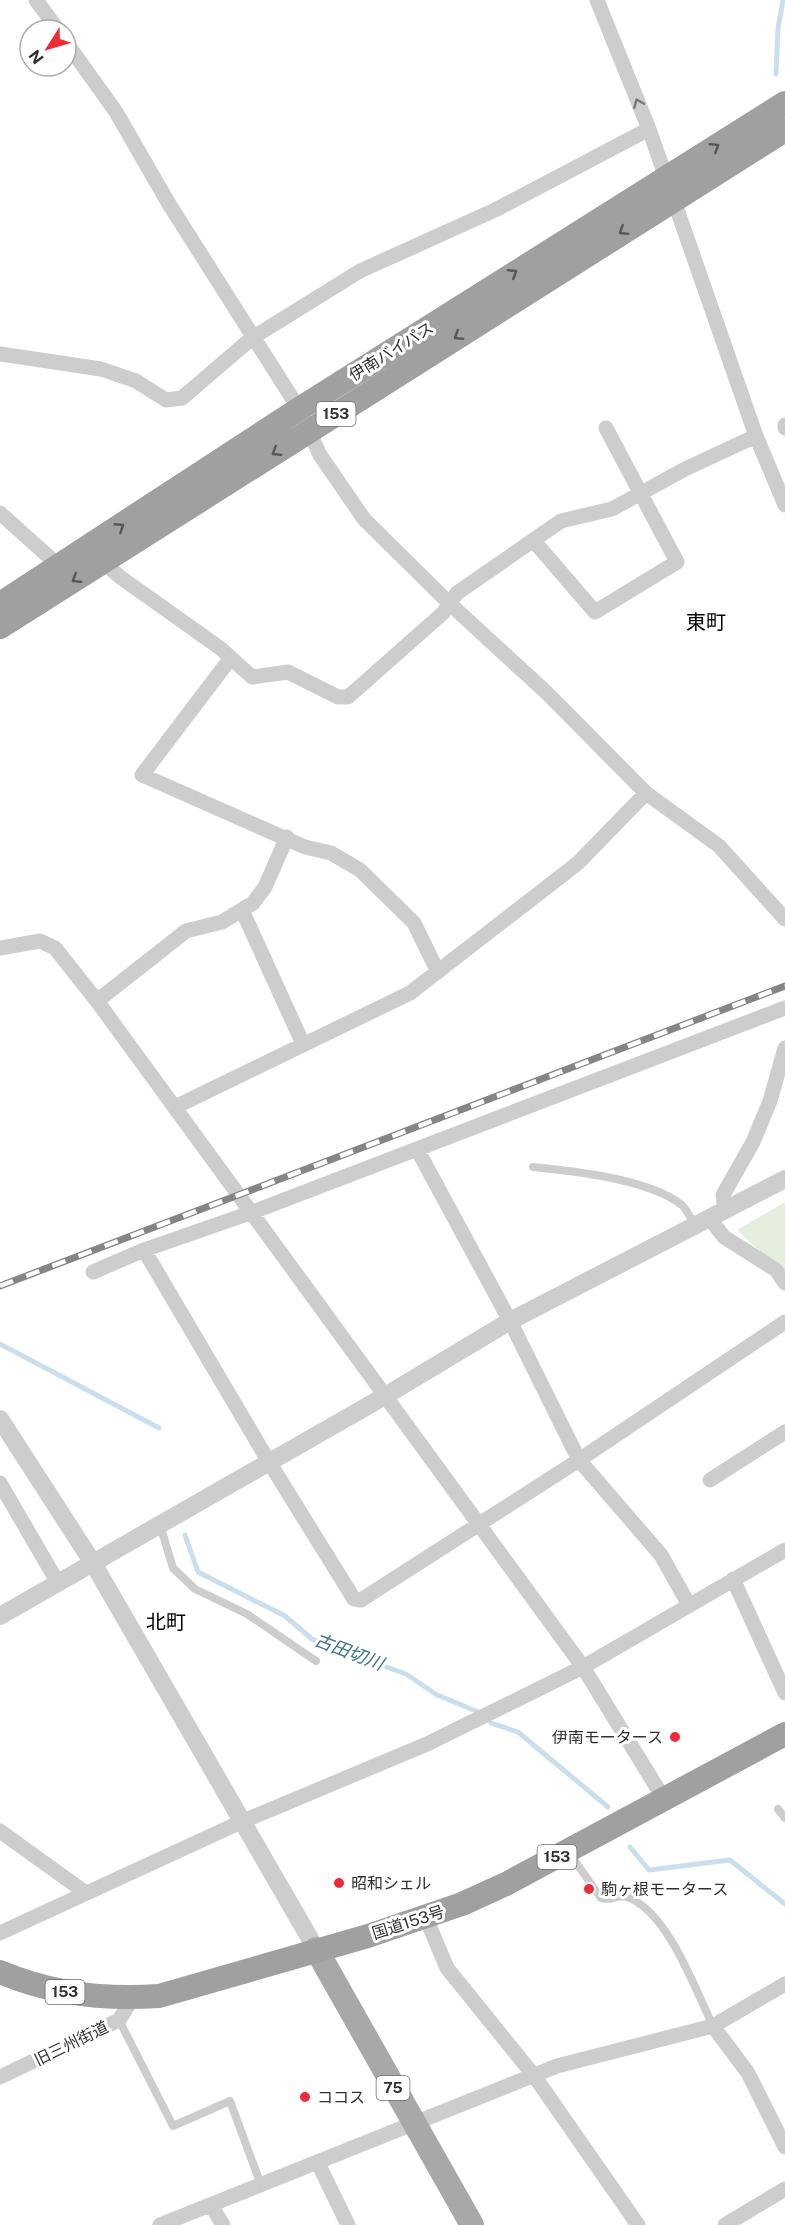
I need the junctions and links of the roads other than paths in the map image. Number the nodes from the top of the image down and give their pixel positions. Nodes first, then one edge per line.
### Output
1 (37, 0) edge
2 (597, 0) edge
3 (50, 18) edge
4 (78, 59) edge
5 (785, 103) edge
6 (649, 129) junction
7 (785, 130) edge
8 (669, 189) junction
9 (252, 338) junction
10 (0, 354) edge
11 (299, 409) junction
12 (606, 428) dead end
13 (308, 432) junction
14 (756, 436) junction
15 (641, 494) junction
16 (785, 505) edge
17 (0, 513) edge
18 (533, 540) junction
19 (103, 562) junction
20 (59, 566) junction
21 (0, 604) edge
22 (450, 604) junction
23 (0, 627) edge
24 (230, 659) junction
25 (646, 793) junction
26 (287, 837) junction
27 (242, 910) junction
28 (785, 919) edge
29 (0, 948) edge
30 (438, 972) junction
31 (97, 1001) junction
32 (785, 1008) edge
33 (303, 1044) junction
34 (785, 1048) edge
35 (175, 1107) junction
36 (417, 1149) junction
37 (533, 1167) dead end
38 (785, 1179) edge
39 (250, 1213) junction
40 (710, 1218) junction
41 (144, 1250) junction
42 (93, 1272) dead end
43 (785, 1283) edge
44 (510, 1321) junction
45 (785, 1322) edge
46 (386, 1396) junction
47 (0, 1419) edge
48 (785, 1432) edge
49 (579, 1460) junction
50 (269, 1462) junction
51 (710, 1480) dead end
52 (0, 1483) edge
53 (479, 1524) junction
54 (160, 1525) junction
55 (785, 1550) edge
56 (93, 1563) junction
57 (734, 1579) junction
58 (58, 1583) junction
59 (689, 1605) junction
60 (0, 1616) edge
61 (316, 1661) dead end
62 (583, 1667) junction
63 (785, 1693) edge
64 (785, 1734) edge
65 (664, 1798) junction
66 (778, 1809) dead end
67 (785, 1818) edge
68 (241, 1821) junction
69 (0, 1831) edge
70 (568, 1851) junction
71 (86, 1893) junction
72 (426, 1918) junction
73 (0, 1933) edge
74 (316, 1950) junction
75 (0, 1972) edge
76 (785, 1984) edge
77 (133, 1998) junction
78 (120, 2020) junction
79 (713, 2026) junction
80 (0, 2077) edge
81 (535, 2077) junction
82 (414, 2124) junction
83 (785, 2147) edge
84 (318, 2163) junction
85 (261, 2185) junction
86 (785, 2189) edge
87 (211, 2205) junction
88 (160, 2225) edge
89 (223, 2225) edge
90 (348, 2225) edge
91 (472, 2225) edge
92 (638, 2225) edge
93 (725, 2225) edge

1 - 3 street
6 -> 2 street
4 - 9 street
8 -> 5 highway, 伊南バイパス / 153
6 - 8 street
6 - 9 street
7 - 8 highway, 伊南バイパス / 153
11 -> 8 highway, 伊南バイパス / 153
8 -> 13 highway, 伊南バイパス / 153
8 - 14 street
9 - 10 street
9 - 11 street
11 - 13 street
20 -> 11 highway, 伊南バイパス / 153
12 - 15 street
13 -> 19 highway, 伊南バイパス / 153
13 - 22 street
14 - 15 street
14 - 16 street
15 - 18 street
15 - 18 street
17 - 20 street
18 - 22 street
19 -> 23 highway, 伊南バイパス / 153
19 - 24 street
20 - 21 highway, 伊南バイパス / 153
22 - 24 street
22 - 25 street
24 - 26 street
25 - 28 street
25 - 30 street
26 - 27 street
26 - 30 street
27 - 31 street
27 - 33 street
29 - 31 street
30 - 33 street
31 - 35 street
32 - 36 street
33 - 35 street
34 - 40 street
35 - 39 street
36 - 39 street
36 - 44 street
37 - 40 lane
38 - 40 street
39 - 41 street
39 - 46 street
40 - 43 street
40 - 44 street
41 - 42 street
41 - 50 street
44 - 46 street
44 - 49 street
45 - 49 street
46 - 50 street
46 - 53 street
47 - 56 street
48 - 51 street
49 - 53 street
49 - 59 street
50 - 53 street
50 - 54 street
52 - 58 street
53 - 62 street
54 - 56 street
54 - 61 lane
55 - 57 street
56 - 58 street
56 - 68 street
57 - 59 street
57 - 63 street
58 - 60 street
59 - 62 street
62 - 65 street
62 - 68 street
64 - 65 highway, 国道153号 / 153
65 - 70 highway, 国道153号 / 153
66 - 67 lane
68 - 71 street
68 - 74 street
69 - 71 street
70 - 72 highway, 国道153号 / 153
70 - 79 lane
71 - 73 street
72 - 74 highway, 国道153号 / 153
72 - 81 street
74 - 77 highway, 国道153号 / 153
74 - 82 main road, 75
75 - 77 highway, 国道153号 / 153
76 - 79 street
77 - 78 street, 旧三州街道
78 - 80 street, 旧三州街道
78 - 85 lane
79 - 81 street
79 - 83 street
81 - 82 street
81 - 92 street
82 - 84 street
82 - 91 main road, 75
84 - 85 street
84 - 90 street
85 - 87 street
86 - 93 street
87 - 88 street
87 - 89 street

